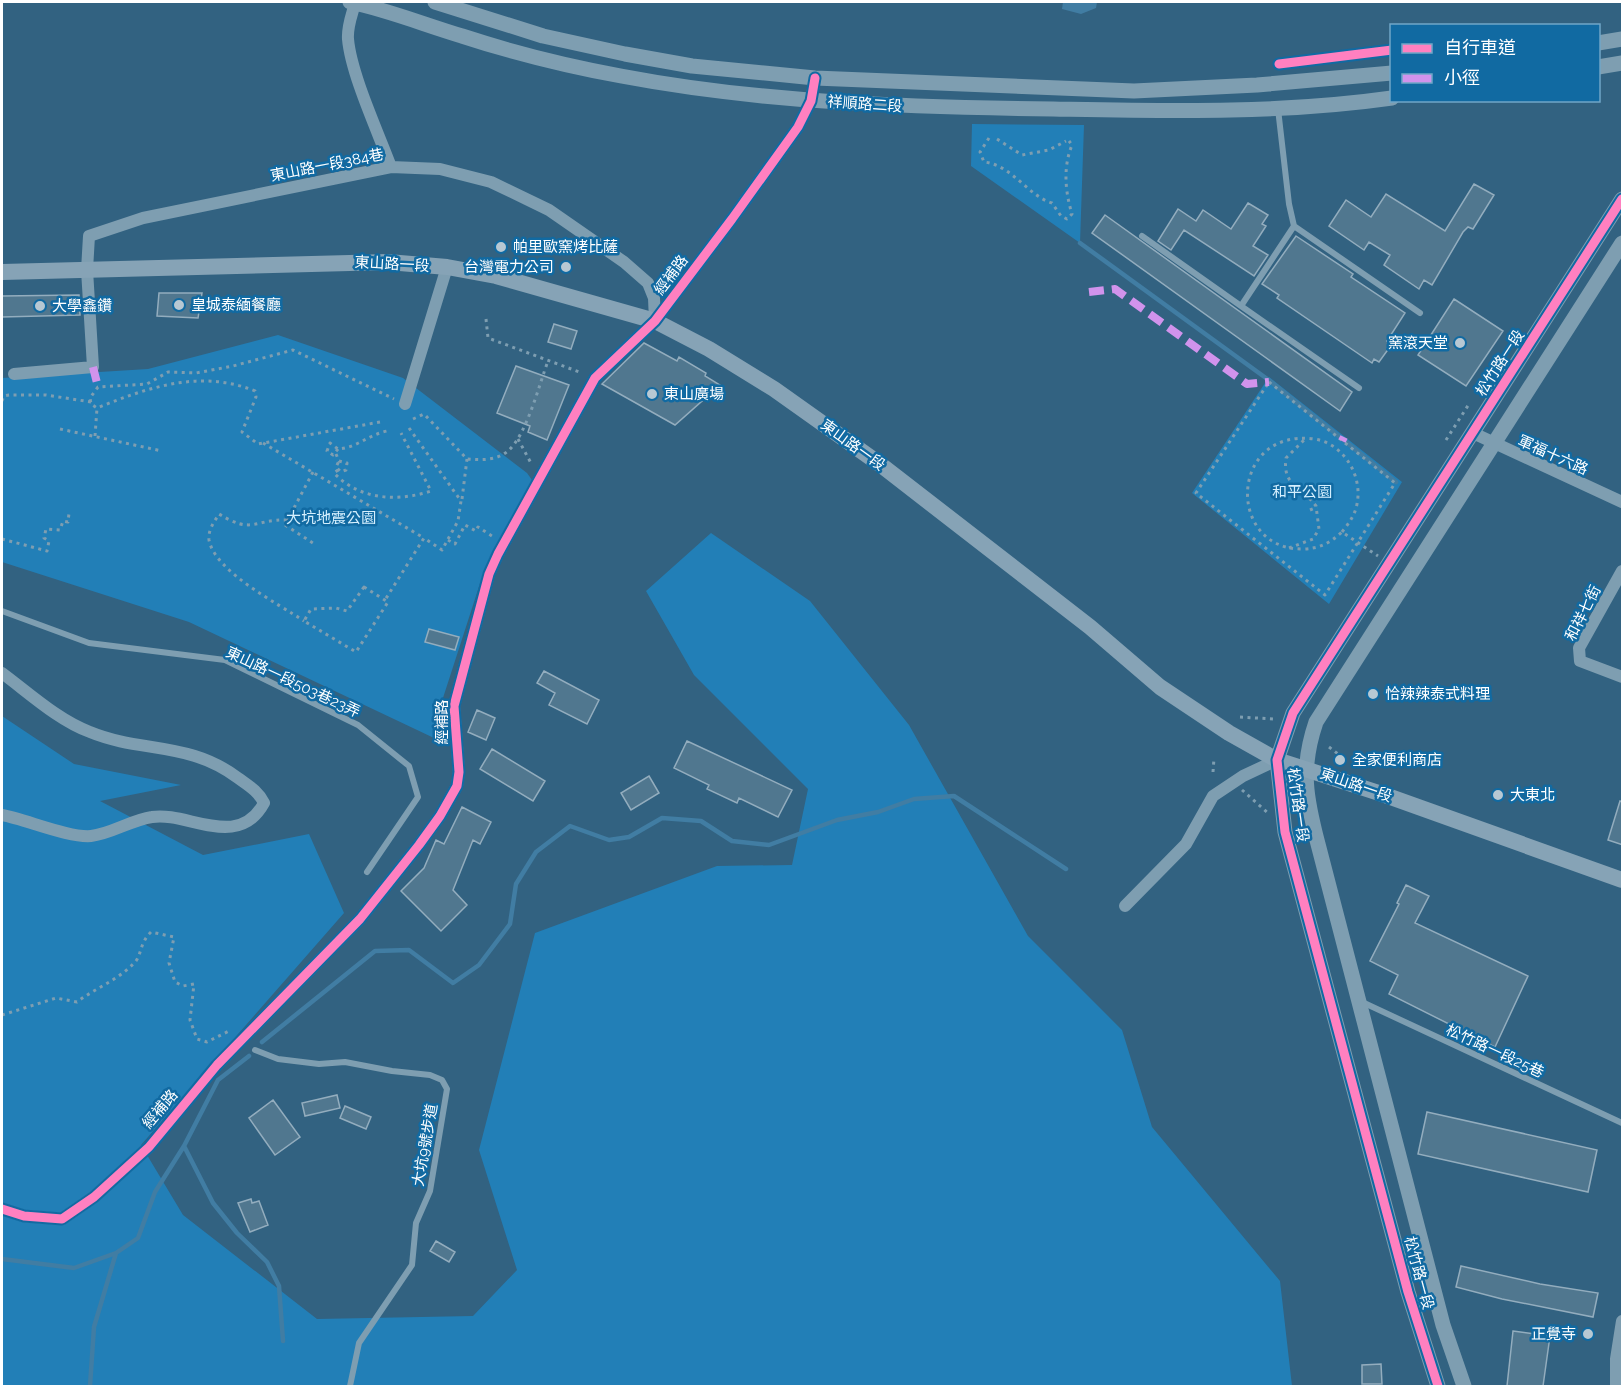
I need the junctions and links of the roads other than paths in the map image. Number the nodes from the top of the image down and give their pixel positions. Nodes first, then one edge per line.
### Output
1 (353, 2) edge
2 (435, 2) edge
3 (1623, 39) edge
4 (1600, 43) edge
5 (1623, 63) edge
6 (1600, 67) edge
7 (1390, 73) edge
8 (815, 78) junction
9 (1390, 99) edge
10 (811, 101) junction
11 (1278, 108) junction
12 (391, 167) junction
13 (1623, 199) edge
14 (1294, 226) junction
15 (1142, 236) dead end
16 (1623, 243) edge
17 (447, 267) junction
18 (87, 270) junction
19 (2, 272) edge
20 (1241, 306) junction
21 (1420, 313) dead end
22 (655, 321) junction
23 (14, 374) dead end
24 (1359, 388) dead end
25 (401, 402) road end
26 (1473, 433) junction
27 (1493, 444) junction
28 (1623, 502) edge
29 (1623, 571) edge
30 (2, 611) edge
31 (2, 673) edge
32 (1623, 677) edge
33 (1277, 760) junction
34 (1304, 768) junction
35 (2, 815) edge
36 (367, 872) dead end
37 (1623, 880) edge
38 (1125, 906) dead end
39 (1358, 1000) junction
40 (255, 1050) dead end
41 (1623, 1123) edge
42 (2, 1209) edge
43 (1623, 1321) edge
44 (350, 1386) edge
45 (1438, 1386) edge
46 (1464, 1386) edge
47 (1616, 1386) edge

1 - 10 street, 祥順路二段
1 - 12 street
2 - 8 street, 祥順路二段
3 - 4 street
5 - 6 street
7 - 8 street, 祥順路二段
8 - 10 street, 經補路
9 - 11 street, 祥順路二段
10 - 11 street, 祥順路二段
10 - 22 street, 經補路
11 - 14 lane
12 - 18 street, 東山路一段384巷
12 - 22 street, 東山路一段384巷
13 - 26 street, 松竹路一段
14 - 20 lane
14 - 21 lane
15 - 20 lane
16 - 27 street, 松竹路一段
17 - 18 main road, 東山路一段
17 - 22 main road, 東山路一段
17 - 25 street
18 - 19 main road, 東山路一段
18 - 23 street
20 - 24 lane
22 - 33 main road, 東山路一段
22 - 42 street, 經補路
26 - 27 street, 軍福十六路
26 - 33 street, 松竹路一段
27 - 28 street, 軍福十六路
27 - 34 street, 松竹路一段
29 - 32 street, 和祥七街
30 - 36 lane, 東山路一段503巷23弄
31 - 35 street
33 - 34 main road, 東山路一段
33 - 38 street
33 - 45 street, 松竹路一段
34 - 37 main road, 東山路一段
34 - 39 street, 松竹路一段
39 - 41 lane, 松竹路一段25巷
39 - 46 street, 松竹路一段
40 - 44 lane, 大坑9號步道
43 - 47 street

